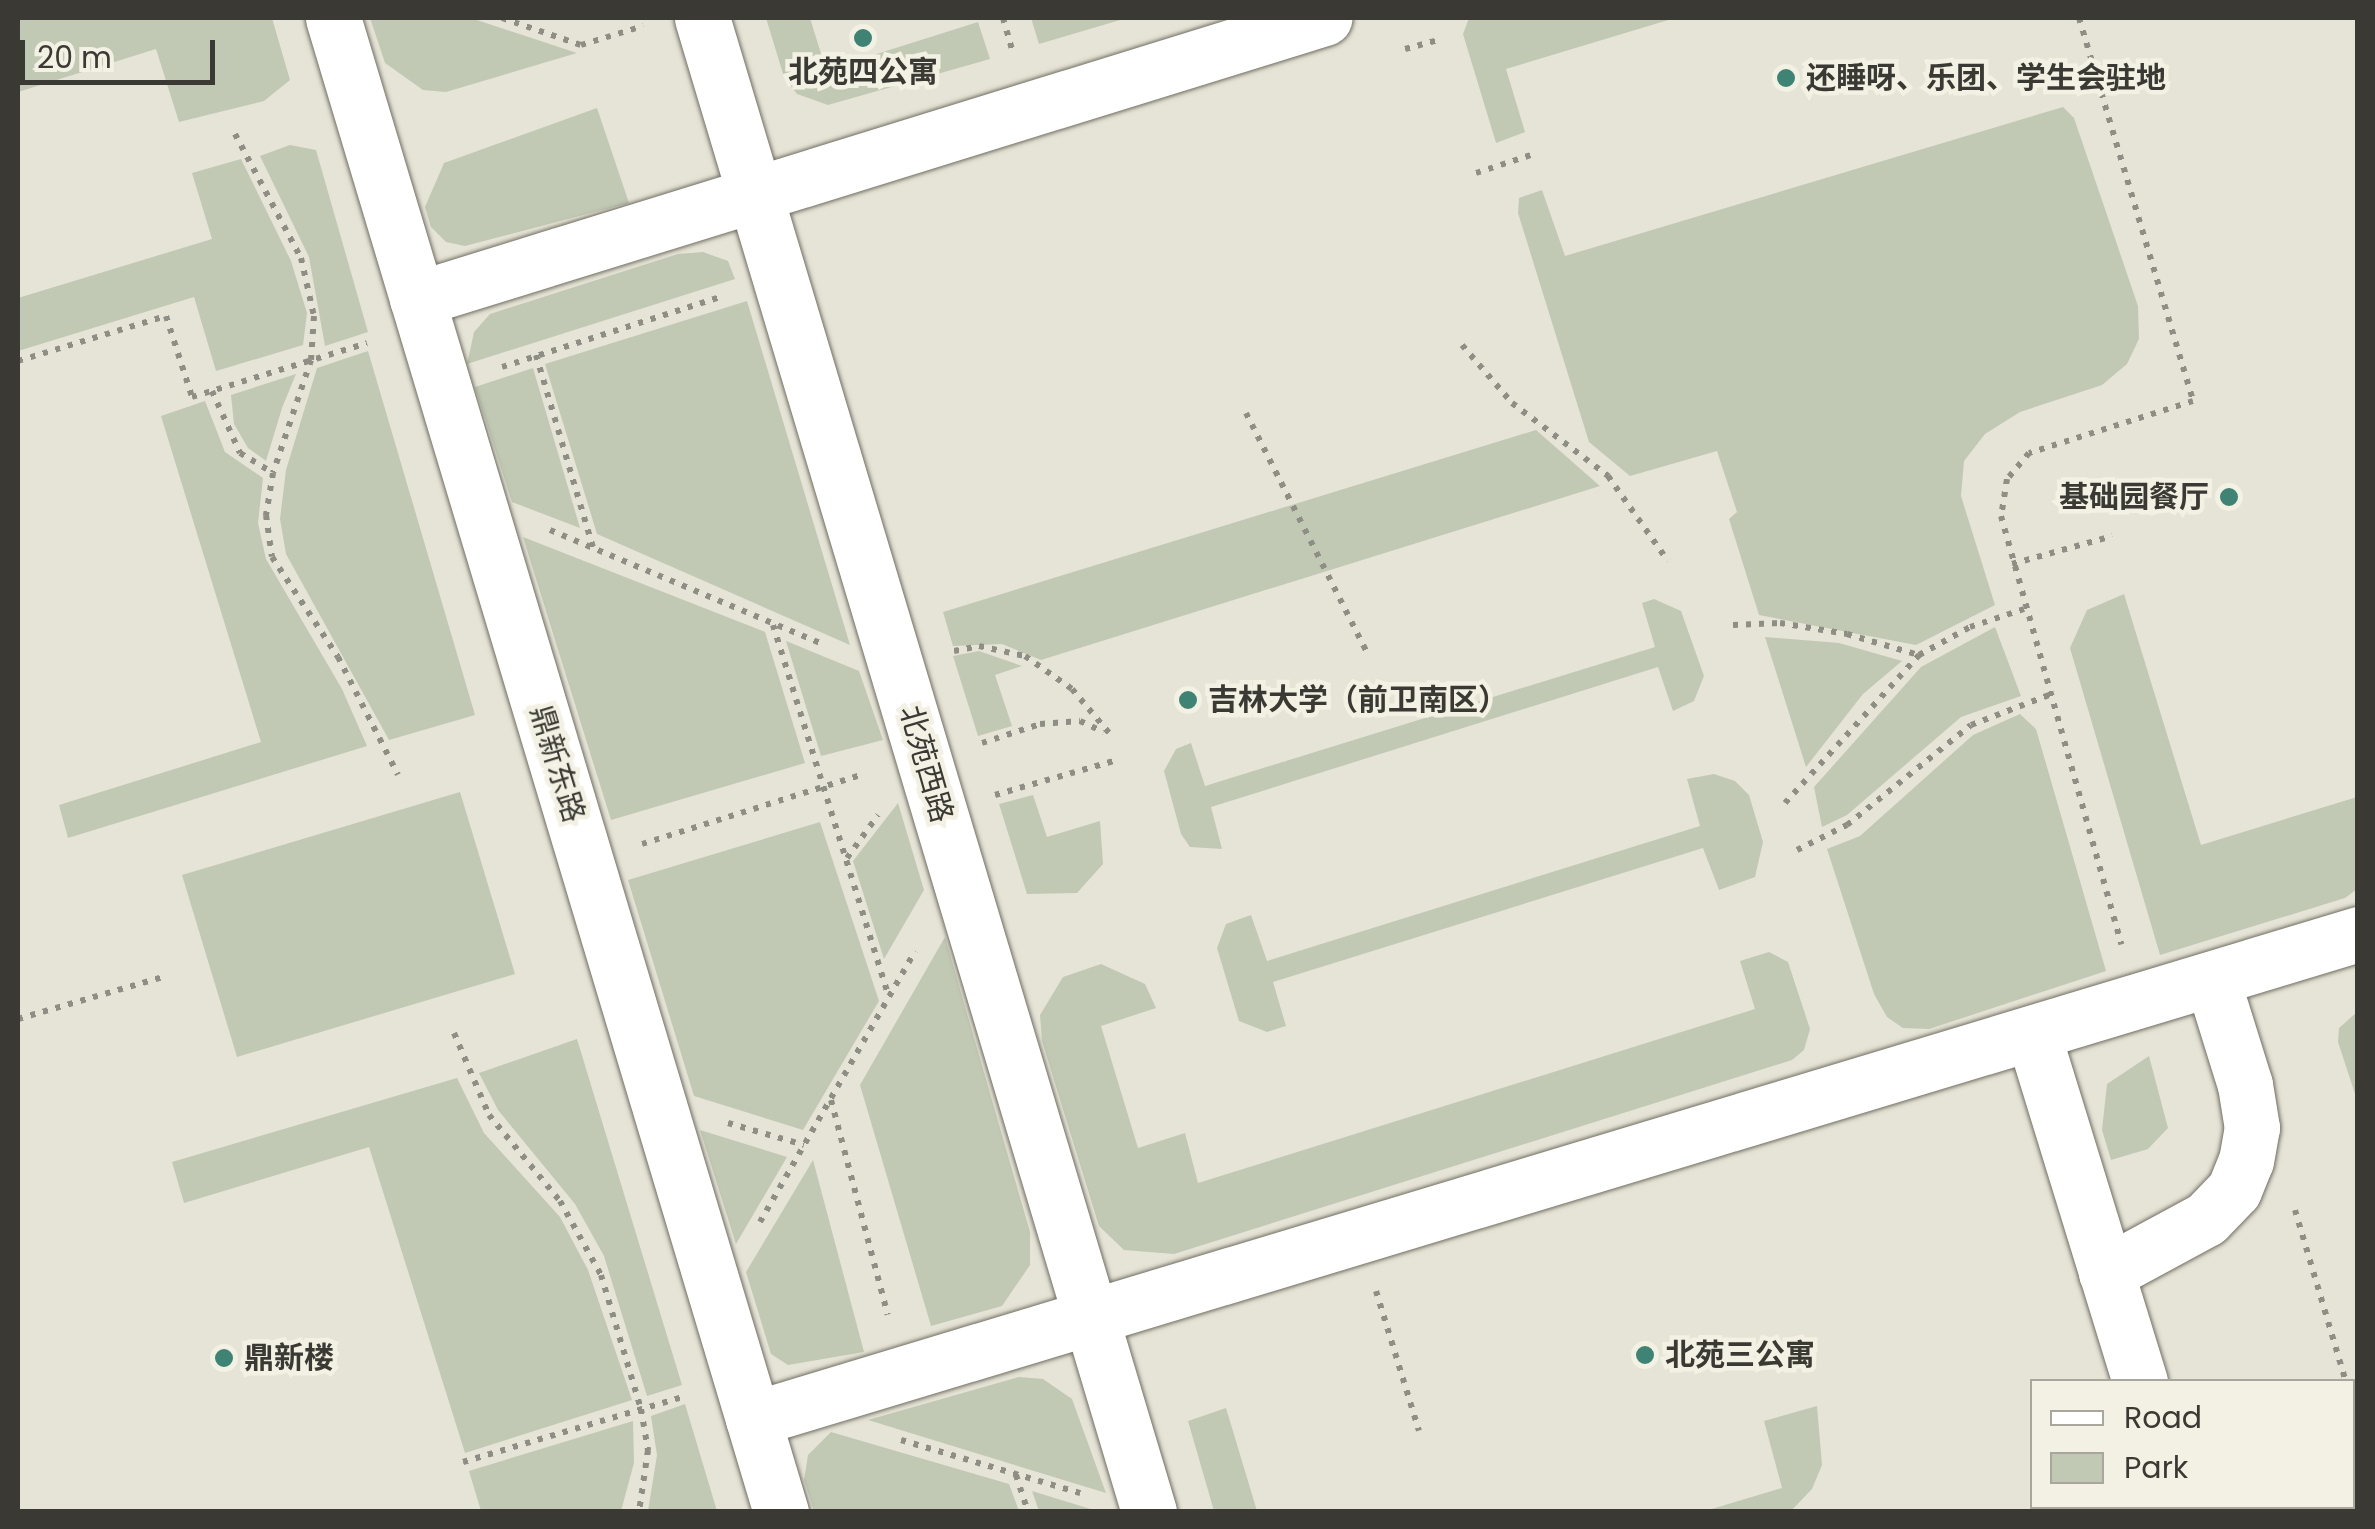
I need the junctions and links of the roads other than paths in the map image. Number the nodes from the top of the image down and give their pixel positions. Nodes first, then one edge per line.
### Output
1 (333, 18) edge
2 (1324, 18) edge
3 (679, 20) edge
4 (756, 196) junction
5 (417, 298) junction
6 (2358, 934) edge
7 (2212, 979) junction
8 (2033, 1034) junction
9 (2106, 1274) junction
10 (1092, 1321) junction
11 (2139, 1379) edge
12 (753, 1419) junction
13 (781, 1512) edge
14 (1149, 1512) edge

1 - 5 lane, 鼎新东路
2 - 4 lane
3 - 4 lane, 北苑西路
4 - 5 lane
4 - 10 lane, 北苑西路
5 - 12 lane, 鼎新东路
6 - 7 lane
7 - 8 lane
7 - 9 lane
8 - 9 lane
8 - 10 lane
9 - 11 lane
10 - 12 lane
10 - 14 lane, 北苑西路
12 - 13 lane, 鼎新东路

